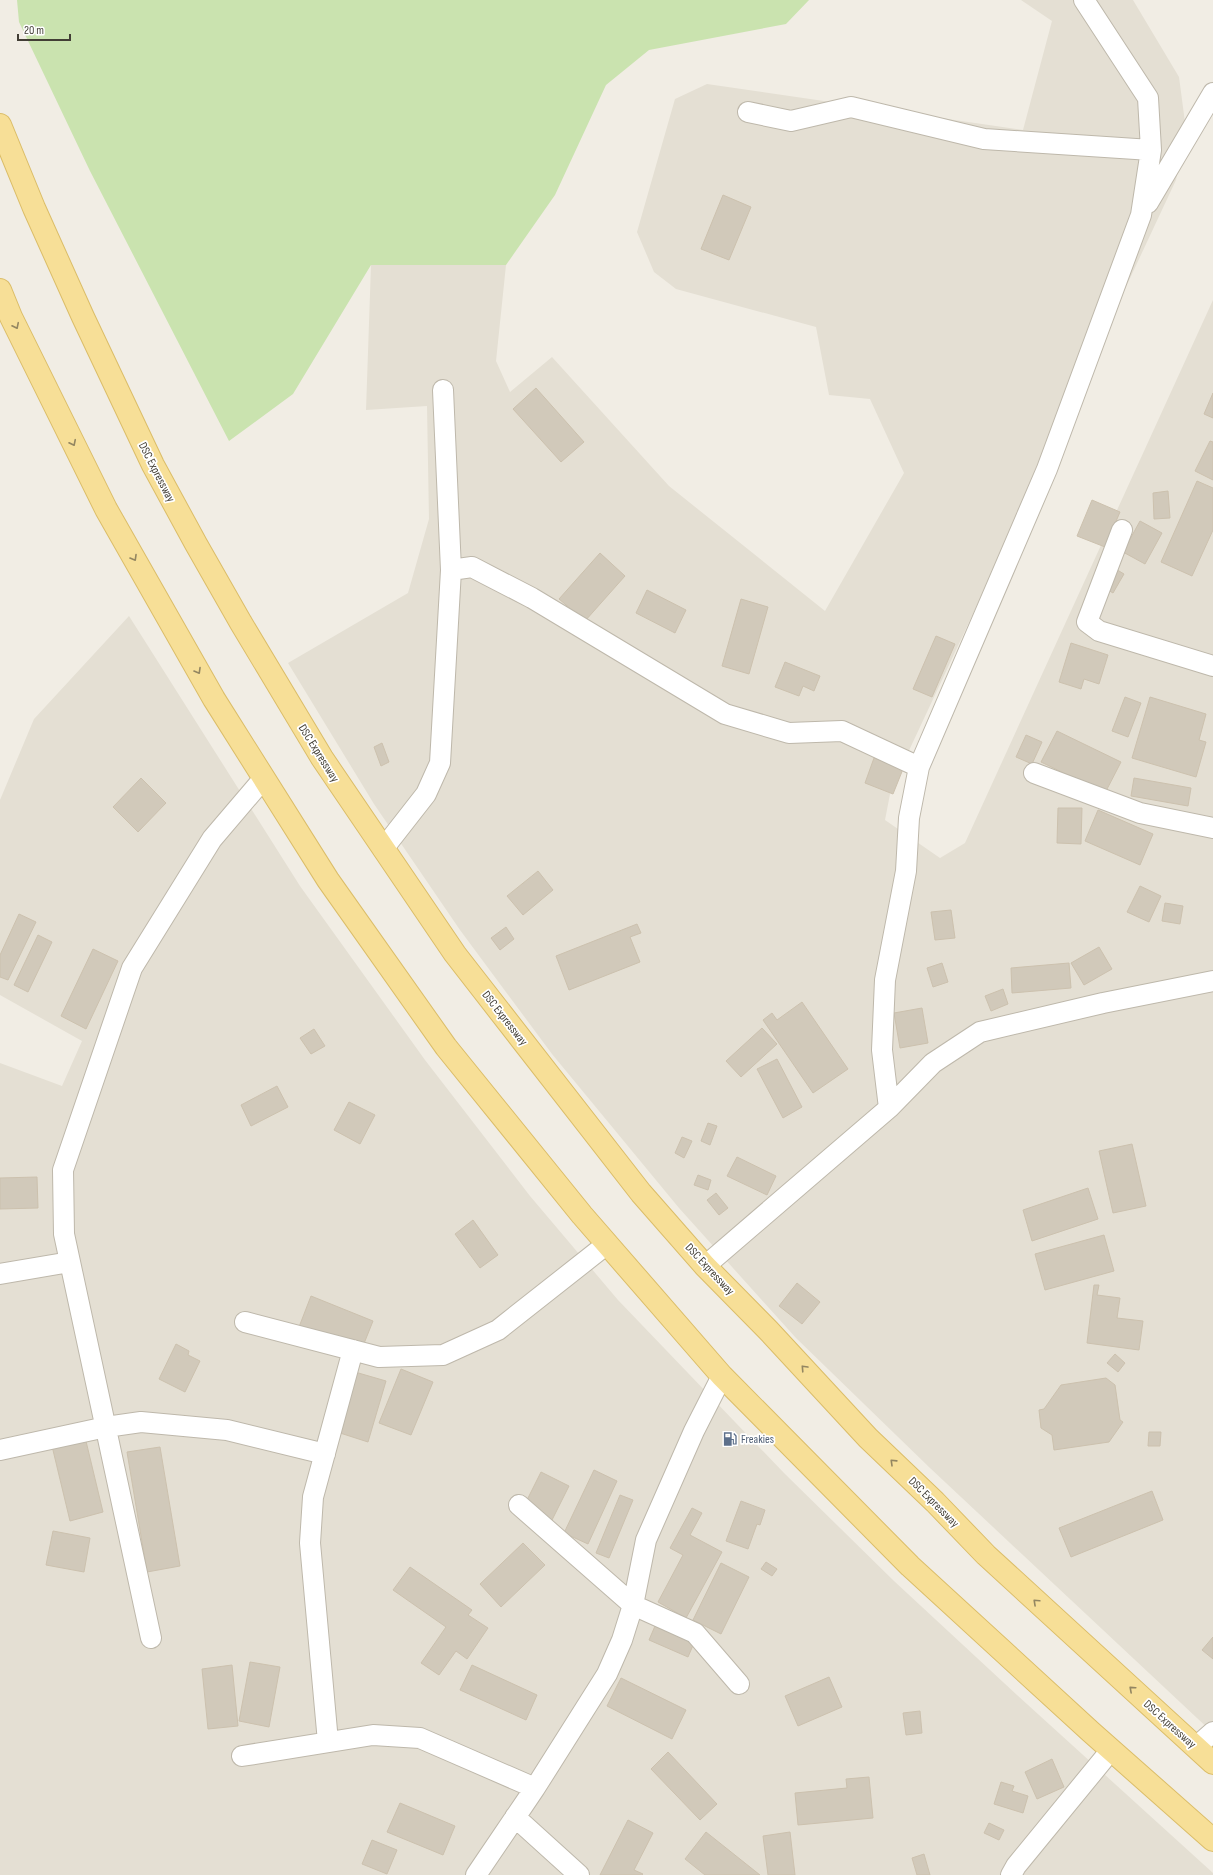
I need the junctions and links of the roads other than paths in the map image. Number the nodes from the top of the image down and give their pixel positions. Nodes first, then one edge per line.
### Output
1 (1084, 0) edge
2 (1213, 93) edge
3 (748, 112) dead end
4 (0, 124) edge
5 (1151, 150) junction
6 (1141, 215) junction
7 (0, 290) edge
8 (443, 390) dead end
9 (1122, 530) dead end
10 (451, 570) junction
11 (1213, 666) edge
12 (919, 767) junction
13 (1034, 773) dead end
14 (264, 778) junction
15 (1213, 828) edge
16 (383, 849) junction
17 (1213, 981) edge
18 (888, 1108) junction
19 (607, 1244) junction
20 (70, 1262) junction
21 (705, 1266) junction
22 (0, 1274) edge
23 (245, 1322) dead end
24 (353, 1350) junction
25 (722, 1376) junction
26 (106, 1427) junction
27 (0, 1450) edge
28 (325, 1454) junction
29 (519, 1505) dead end
30 (633, 1605) junction
31 (150, 1638) dead end
32 (739, 1684) dead end
33 (1213, 1732) edge
34 (328, 1742) junction
35 (1196, 1747) junction
36 (1111, 1750) junction
37 (242, 1756) dead end
38 (1213, 1763) edge
39 (535, 1788) junction
40 (515, 1817) junction
41 (1213, 1840) edge
42 (476, 1875) edge
43 (579, 1875) edge
44 (1011, 1875) edge

1 - 5 street
2 - 6 street
3 - 5 street
4 - 16 main road, DSC Expressway
5 - 6 street
6 - 12 street
7 -> 14 main road
8 - 10 street
9 - 11 street
10 - 12 street
10 - 16 street
12 - 18 street
13 - 15 street
14 - 19 main road
14 - 20 street
16 - 21 main road, DSC Expressway
17 - 18 street
18 - 21 street
19 - 24 street
19 - 25 main road
20 - 22 street
20 - 26 street
35 -> 21 main road, DSC Expressway
23 - 24 street
24 - 28 street
25 - 30 street
25 - 36 main road
26 - 27 street
26 - 28 street
26 - 31 street
28 - 34 street
29 - 30 street
30 - 32 street
30 - 39 street
33 - 35 street
34 - 37 street
34 - 39 street
35 - 38 main road, DSC Expressway
36 - 41 main road
36 - 44 street
39 - 40 street
40 - 42 street
40 - 43 street

